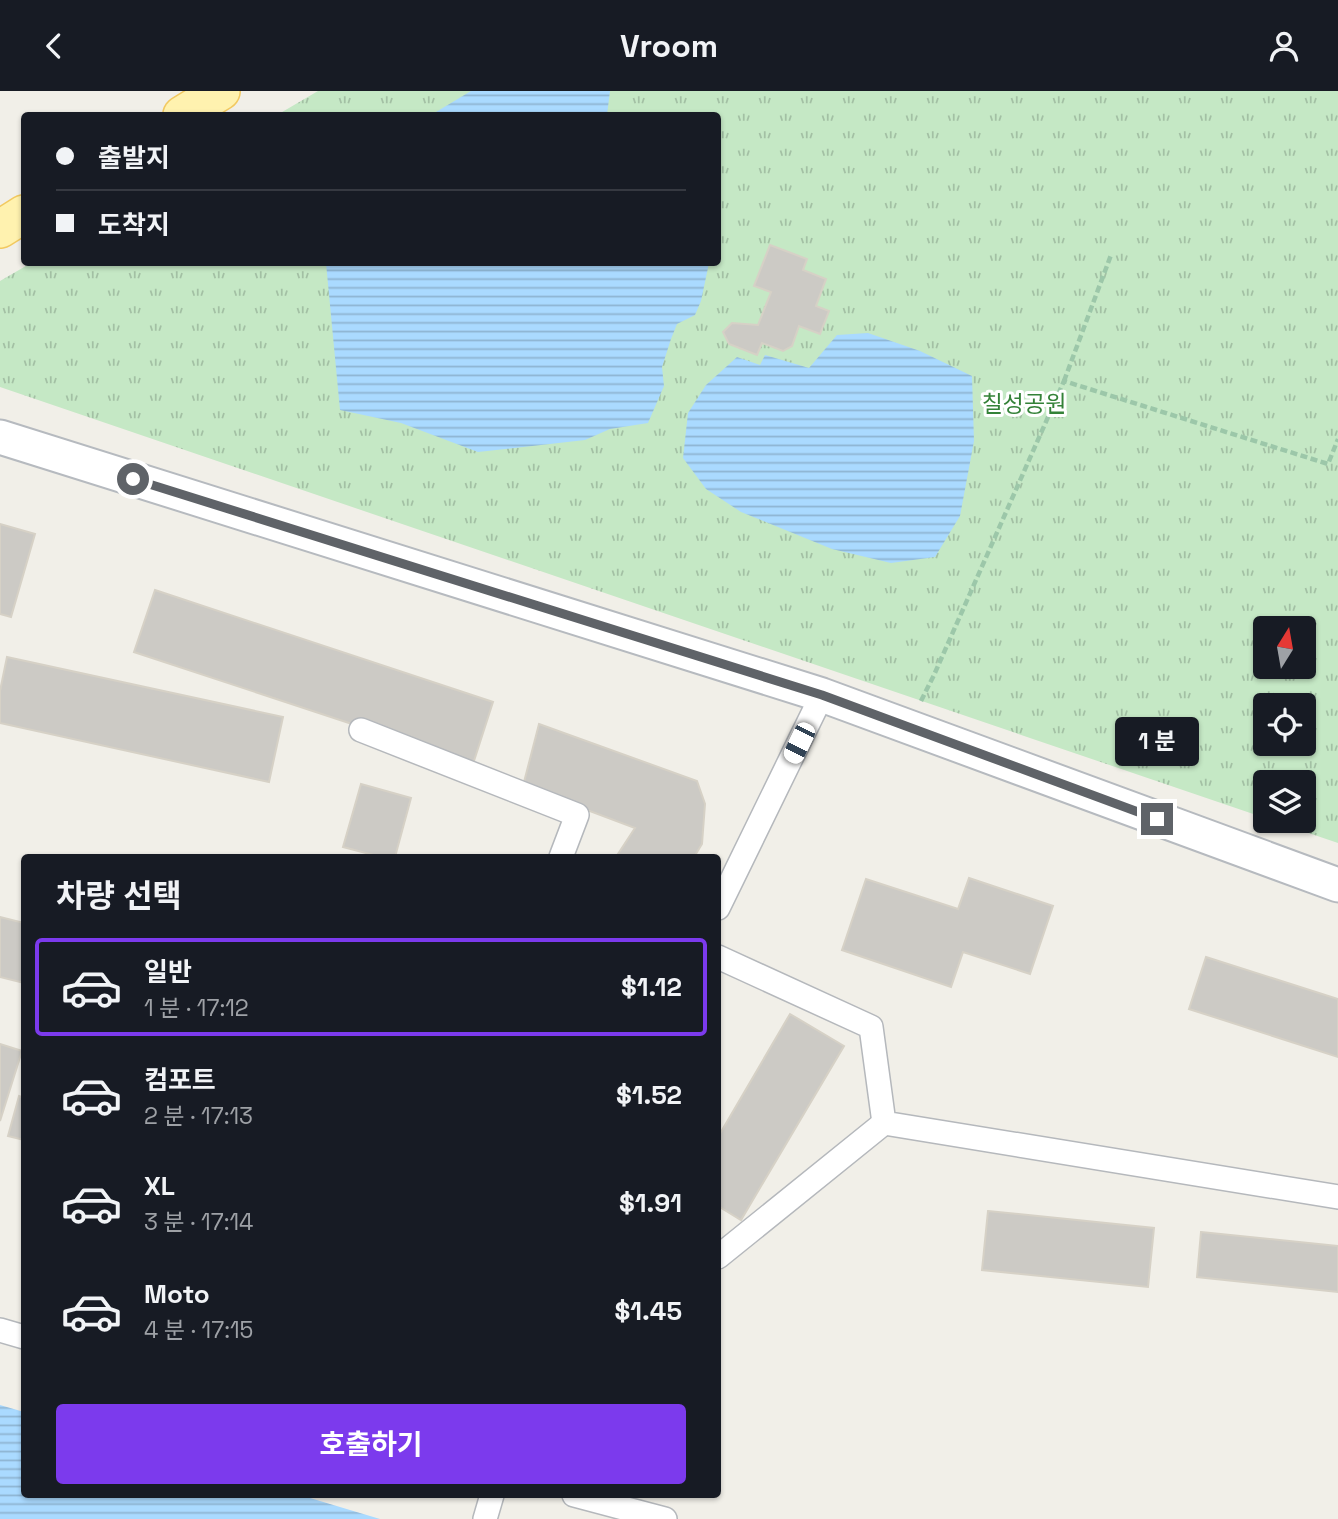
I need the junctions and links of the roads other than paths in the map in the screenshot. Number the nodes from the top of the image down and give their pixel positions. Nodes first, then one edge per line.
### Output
1 (221, 91) edge
2 (187, 112) edge
3 (21, 216) edge
4 (0, 229) edge
5 (0, 437) edge
6 (822, 695) junction
7 (360, 730) dead end
8 (562, 854) edge
9 (1338, 885) edge
10 (721, 902) edge
11 (721, 958) edge
12 (884, 1123) junction
13 (1338, 1197) edge
14 (721, 1255) edge
15 (0, 1330) edge
16 (21, 1337) edge
17 (491, 1498) edge
18 (585, 1498) edge
19 (485, 1519) edge
20 (665, 1519) edge

1 - 2 main road
3 - 4 main road
5 - 6 street
6 - 9 street
6 - 10 street
7 - 8 street
11 - 12 street
12 - 13 street
12 - 14 street
15 - 16 street
17 - 19 street
18 - 20 street

